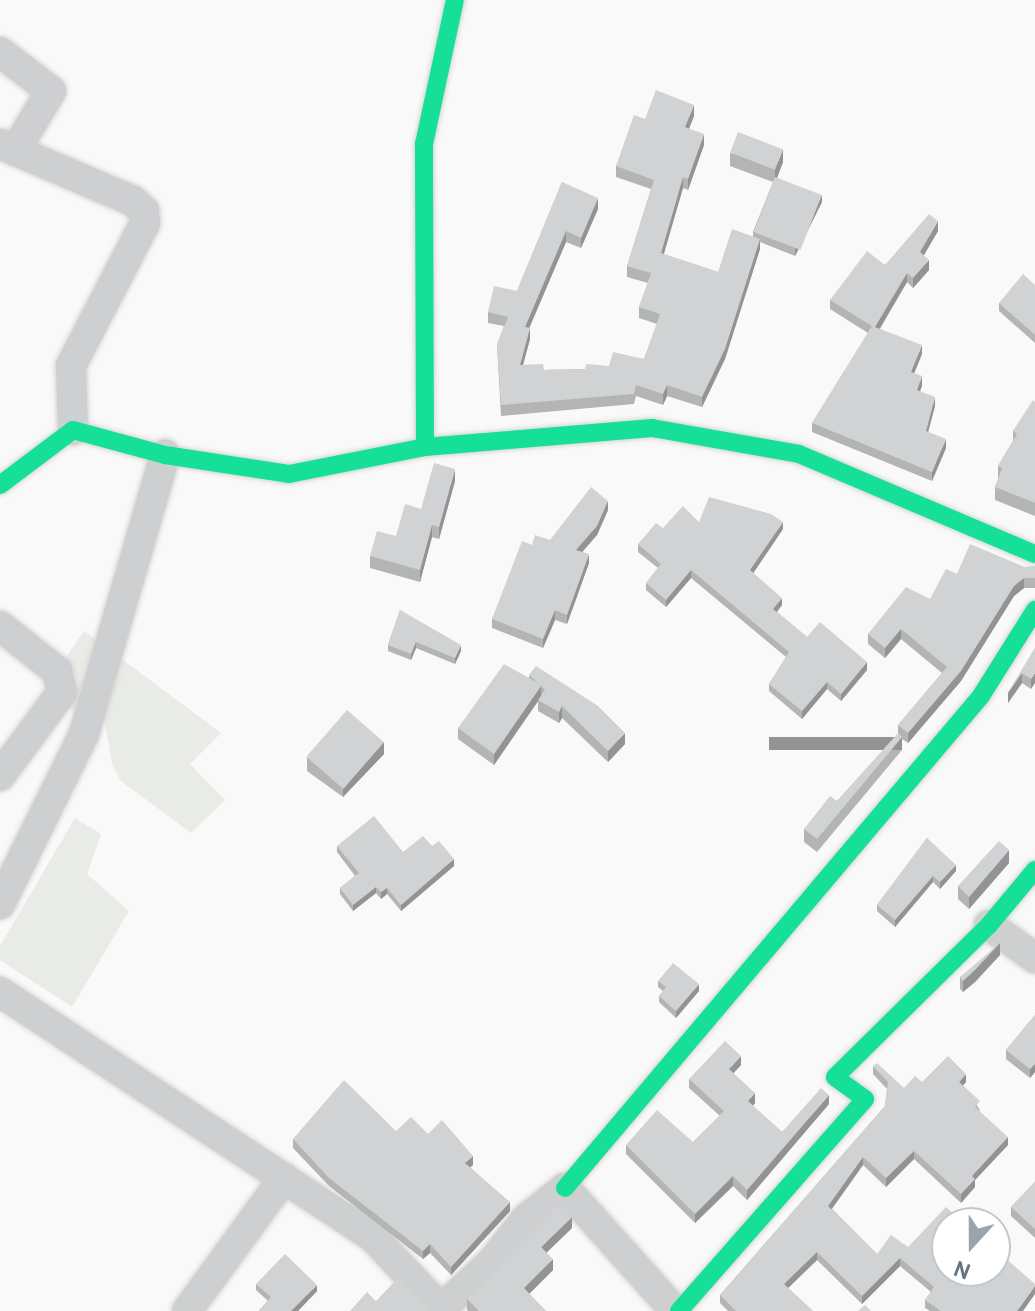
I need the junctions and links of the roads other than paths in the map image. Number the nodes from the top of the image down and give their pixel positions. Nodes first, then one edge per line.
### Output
1 (455, 0) edge
2 (0, 52) edge
3 (8, 148) edge
4 (73, 430) junction
5 (425, 447) junction
6 (165, 455) junction
7 (0, 485) edge
8 (1035, 554) edge
9 (1035, 610) edge
10 (0, 626) edge
11 (0, 776) edge
12 (1035, 870) edge
13 (0, 904) edge
14 (989, 925) junction
15 (1035, 958) edge
16 (0, 992) edge
17 (284, 1178) junction
18 (565, 1188) junction
19 (442, 1310) edge
20 (187, 1311) edge
21 (677, 1311) edge

1 - 5 street
2 - 3 street
3 - 4 street
4 - 6 street
4 - 7 street
5 - 6 street
5 - 8 street
6 - 13 street
9 - 18 street
10 - 11 street
12 - 14 street
14 - 15 street
14 - 21 street
16 - 17 street
17 - 19 street
17 - 20 street
18 - 19 street
18 - 21 street

